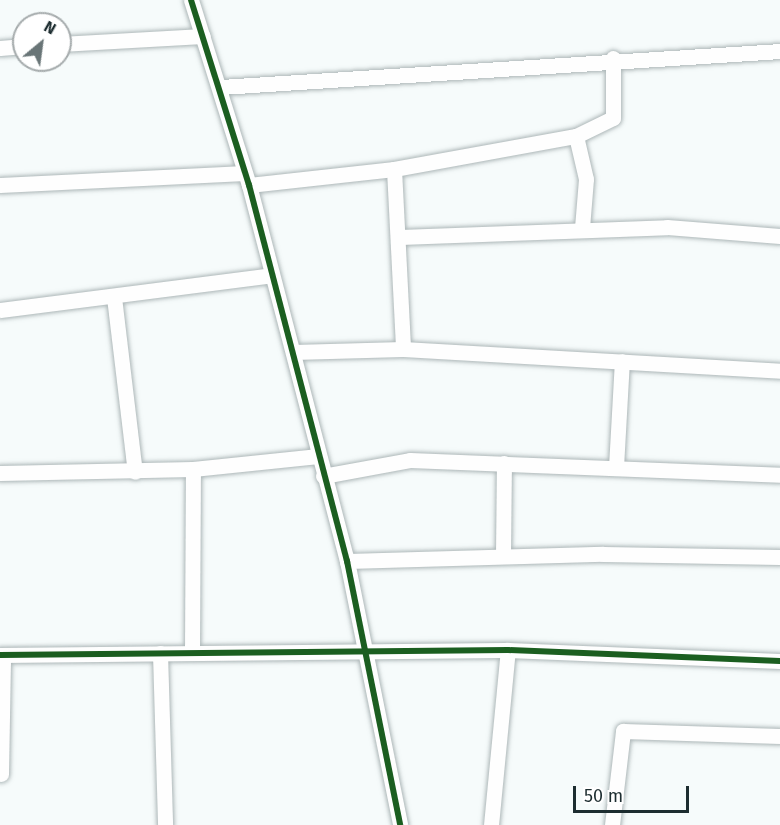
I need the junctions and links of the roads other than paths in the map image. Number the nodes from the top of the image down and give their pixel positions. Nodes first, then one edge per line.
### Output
1 (191, 0) edge
2 (203, 36) junction
3 (72, 43) edge
4 (780, 51) edge
5 (613, 58) junction
6 (221, 87) junction
7 (576, 136) junction
8 (394, 170) junction
9 (247, 179) junction
10 (0, 186) edge
11 (582, 228) junction
12 (780, 236) edge
13 (400, 237) junction
14 (272, 275) junction
15 (114, 297) junction
16 (0, 310) edge
17 (403, 349) junction
18 (293, 352) junction
19 (622, 362) junction
20 (780, 371) edge
21 (318, 456) junction
22 (504, 463) junction
23 (616, 467) junction
24 (193, 469) junction
25 (135, 472) junction
26 (0, 473) edge
27 (780, 475) edge
28 (323, 476) junction
29 (503, 555) junction
30 (780, 557) edge
31 (347, 561) junction
32 (508, 650) junction
33 (368, 651) junction
34 (192, 652) junction
35 (160, 653) junction
36 (2, 655) edge
37 (780, 661) edge
38 (780, 736) edge
39 (1, 774) edge
40 (165, 825) edge
41 (400, 825) edge
42 (491, 825) edge
43 (612, 825) edge

1 - 2 street
2 - 3 street
2 - 6 street
4 - 5 street
5 - 6 street
5 - 7 street
6 - 9 street
7 - 8 street
7 - 11 street
8 - 9 street
8 - 13 street
9 - 10 street
9 - 14 street
11 - 12 street
11 - 13 street
13 - 17 street
14 - 15 street
14 - 18 street
15 - 16 street
15 - 25 street
17 - 18 street
17 - 19 street
18 - 21 street
19 - 20 street
19 - 23 street
21 - 24 street
21 - 28 street
22 - 23 street
22 - 28 street
22 - 29 street
23 - 27 street
24 - 25 street
24 - 34 street
25 - 26 street
28 - 31 street
29 - 30 street
29 - 31 street
31 - 33 street
32 - 33 street
32 - 37 street
32 - 42 street
33 - 34 street
33 - 41 street
34 - 35 street
35 - 36 street
35 - 40 street
36 - 39 street
38 - 43 street

